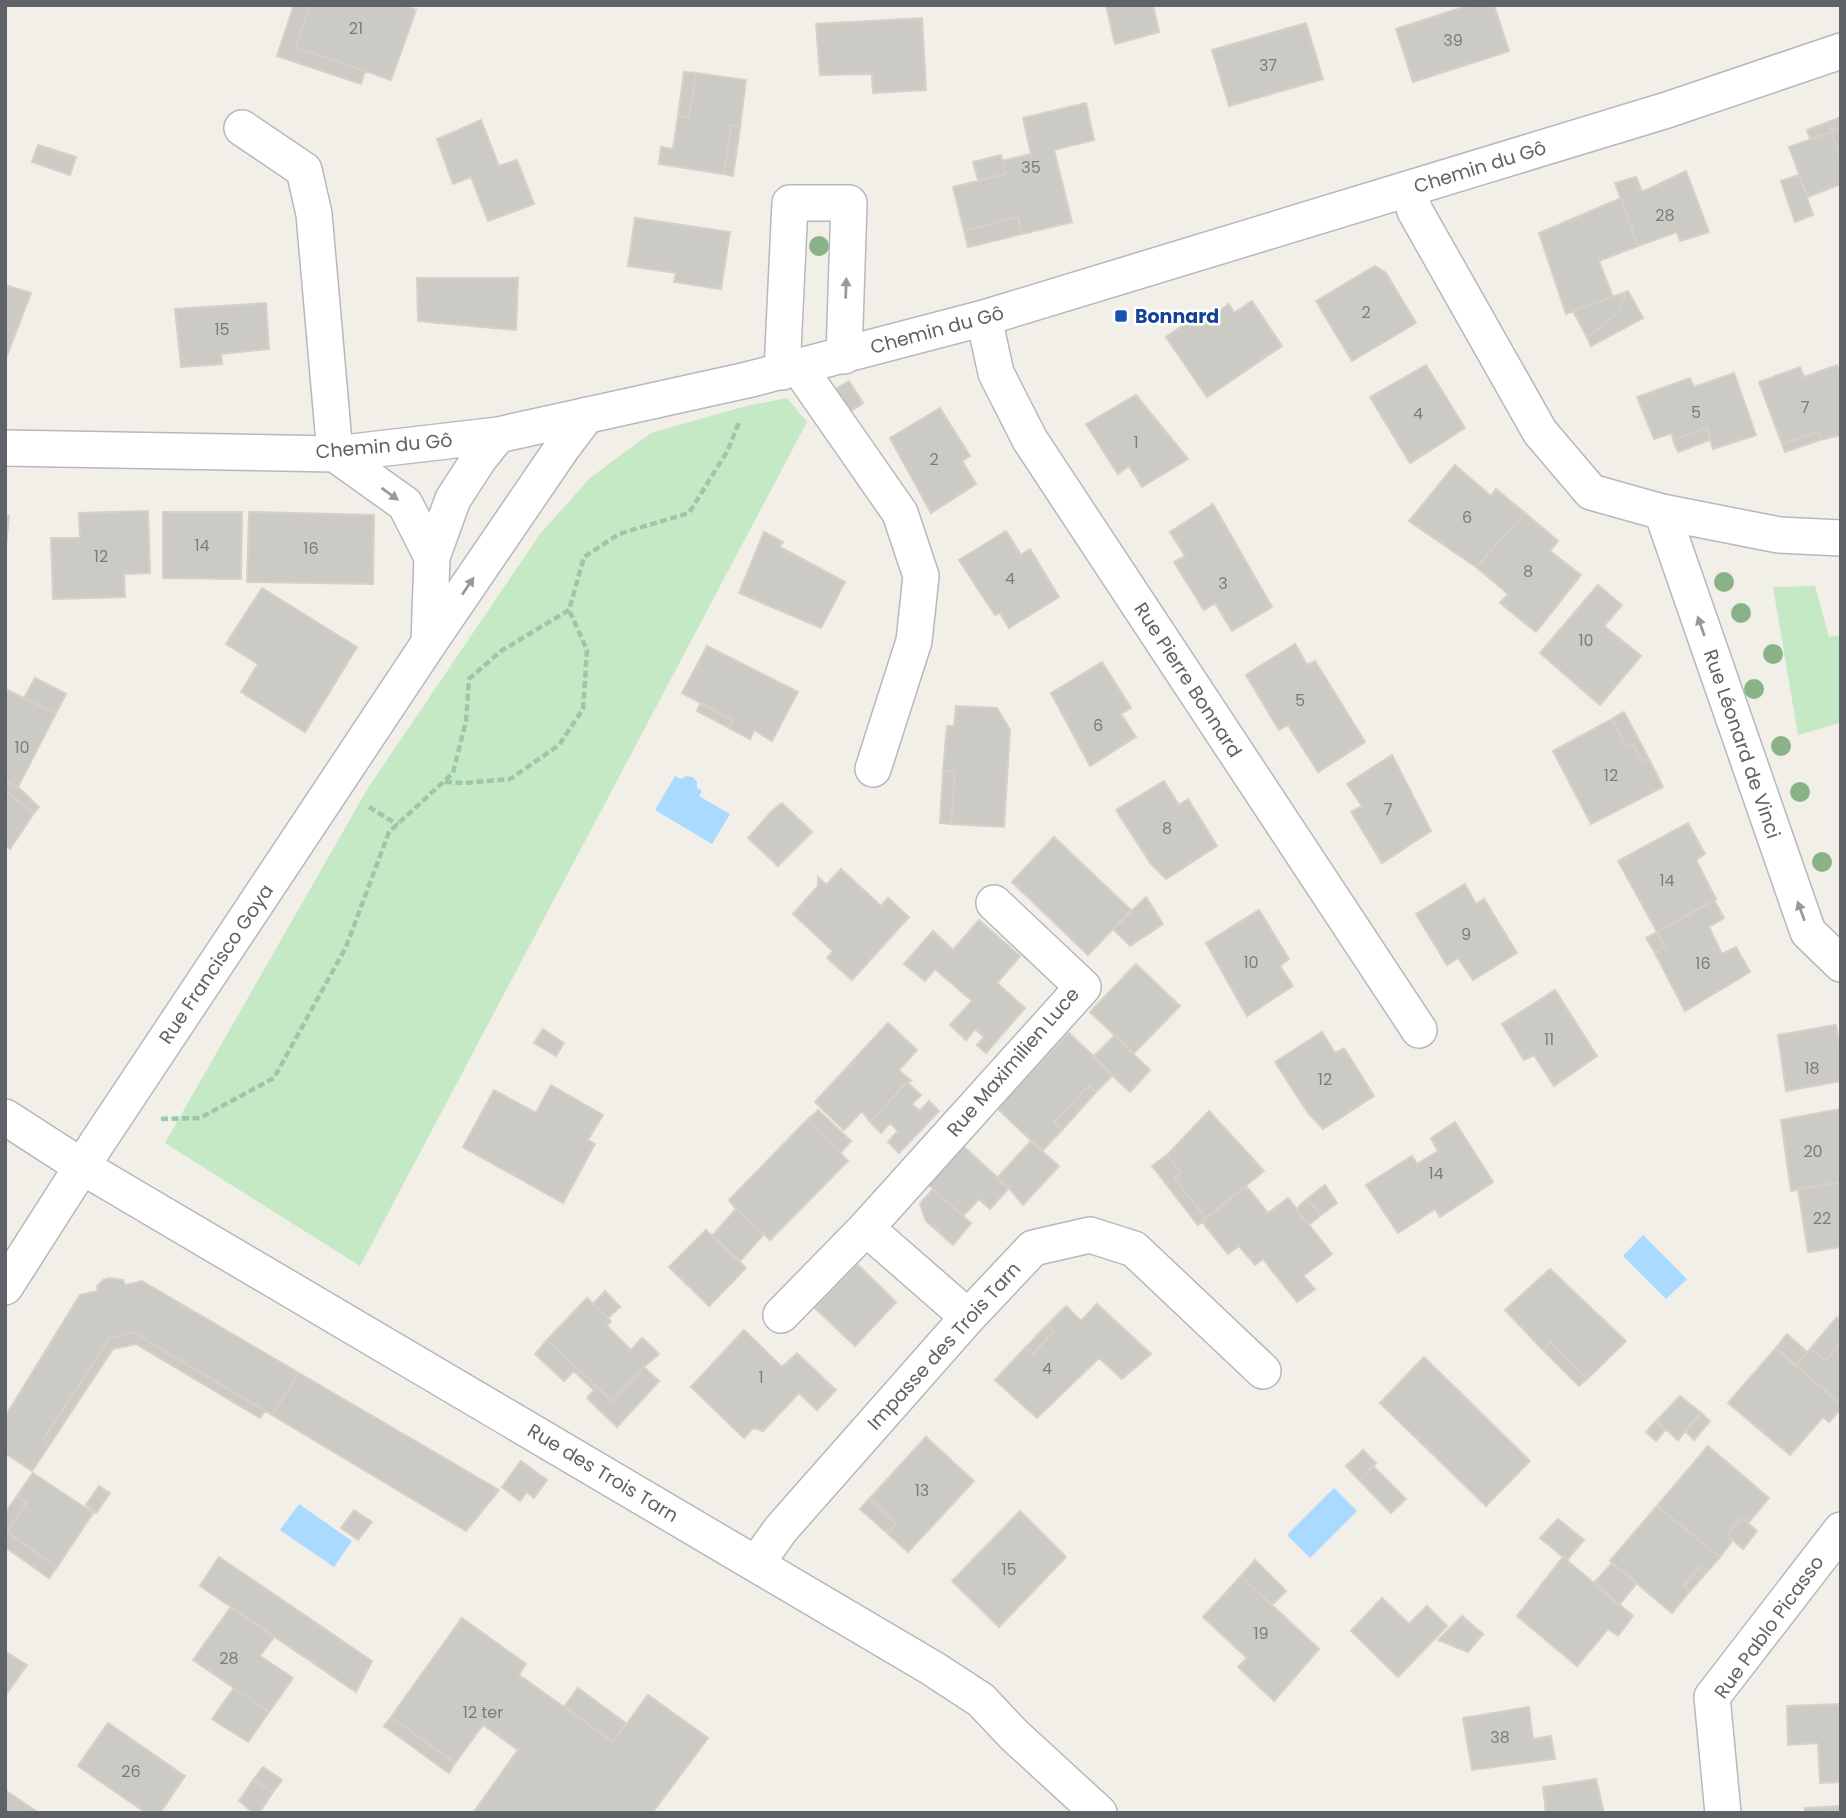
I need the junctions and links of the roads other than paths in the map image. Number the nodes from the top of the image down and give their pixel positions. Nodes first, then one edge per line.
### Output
1 (1841, 51) edge
2 (242, 128) dead end
3 (1408, 189) junction
4 (984, 318) junction
5 (844, 356) junction
6 (790, 370) junction
7 (587, 415) junction
8 (498, 435) junction
9 (5, 448) edge
10 (335, 454) junction
11 (1662, 512) junction
12 (1841, 538) edge
13 (432, 556) junction
14 (429, 643) junction
15 (873, 769) dead end
16 (994, 903) dead end
17 (1841, 964) edge
18 (1419, 1030) dead end
19 (5, 1117) edge
20 (81, 1166) junction
21 (866, 1228) junction
22 (5, 1287) edge
23 (781, 1315) dead end
24 (968, 1317) junction
25 (1263, 1371) dead end
26 (1841, 1530) edge
27 (756, 1564) junction
28 (1099, 1813) edge
29 (1723, 1813) edge

1 - 3 street, Chemin du Gô
2 - 10 street
3 - 4 street, Chemin du Gô
3 - 11 street
4 - 5 street, Chemin du Gô
4 - 18 street, Rue Pierre Bonnard
5 - 6 street, Chemin du Gô
5 -> 6 street
6 - 7 street, Chemin du Gô
6 - 15 street
7 - 8 street, Chemin du Gô
14 -> 7 street, Rue Francisco Goya
8 - 10 street, Chemin du Gô
8 - 13 street
9 - 10 street, Chemin du Gô
10 -> 13 street
11 - 12 street
17 -> 11 street, Rue Léonard de Vinci
13 - 14 street
14 - 20 street, Rue Francisco Goya
16 - 21 street, Rue Maximilien Luce
19 - 20 street, Rue des Trois Tarn
20 - 22 street, Rue Francisco Goya
20 - 27 street, Rue des Trois Tarn
21 - 23 street, Rue Maximilien Luce
21 - 24 street
24 - 25 street, Impasse des Trois Tarn
24 - 27 street, Impasse des Trois Tarn
26 - 29 street, Rue Pablo Picasso
27 - 28 street, Rue des Trois Tarn

